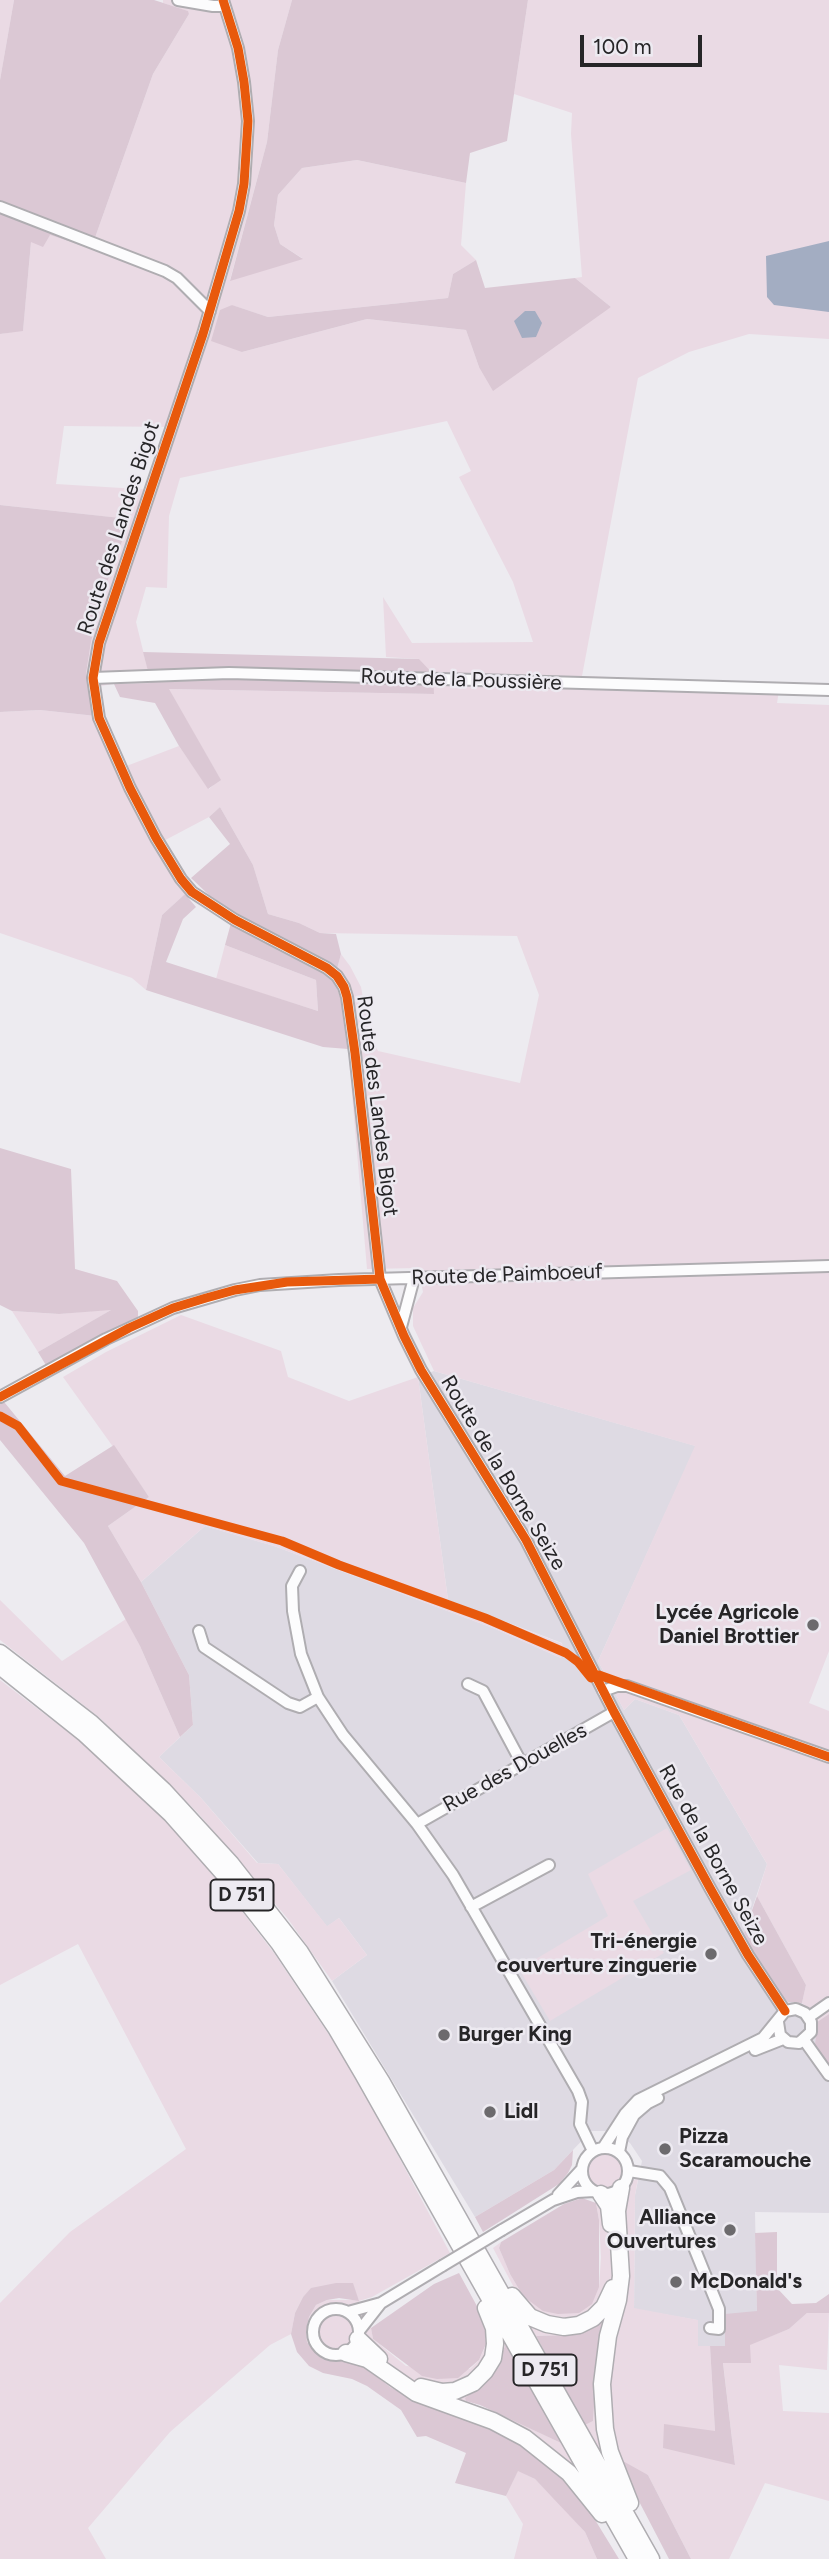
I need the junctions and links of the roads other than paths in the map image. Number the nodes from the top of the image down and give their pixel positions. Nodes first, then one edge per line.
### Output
1 (178, 0) edge
2 (224, 3) edge
3 (0, 207) edge
4 (210, 311) junction
5 (93, 678) junction
6 (829, 690) edge
7 (829, 1266) edge
8 (414, 1278) junction
9 (380, 1279) junction
10 (401, 1327) junction
11 (0, 1396) edge
12 (300, 1571) dead end
13 (199, 1631) dead end
14 (0, 1653) edge
15 (0, 1667) edge
16 (468, 1684) dead end
17 (603, 1691) junction
18 (318, 1697) junction
19 (614, 1712) junction
20 (829, 1757) edge
21 (523, 1764) junction
22 (417, 1824) junction
23 (549, 1865) dead end
24 (471, 1907) junction
25 (829, 2003) edge
26 (785, 2011) junction
27 (809, 2017) junction
28 (778, 2022) junction
29 (783, 2039) junction
30 (804, 2040) junction
31 (829, 2075) edge
32 (598, 2149) junction
33 (619, 2152) junction
34 (582, 2169) junction
35 (629, 2171) junction
36 (621, 2188) junction
37 (597, 2192) junction
38 (446, 2193) junction
39 (554, 2200) junction
40 (466, 2255) junction
41 (381, 2303) junction
42 (348, 2312) junction
43 (709, 2328) dead end
44 (359, 2335) junction
45 (346, 2353) junction
46 (644, 2555) edge
47 (630, 2559) edge

1 - 2 street
2 - 4 street, Route des Landes Bigot
3 - 4 street
4 - 5 street, Route des Landes Bigot
5 - 6 street, Route de la Poussière
5 - 9 street, Route des Landes Bigot
7 - 8 street, Route de Paimboeuf
8 - 9 street, Route de Paimboeuf
8 - 10 street
9 - 10 street
9 - 11 street, Route de Paimboeuf
10 - 17 street, Route de la Borne Seize
12 - 18 street
13 - 18 street
14 - 38 highway, D 751
15 - 40 highway, D 751
16 - 21 street
17 - 19 street, Route de la Borne Seize
17 - 20 street
18 - 22 street
19 - 21 street, Rue des Douelles
19 - 26 street, Rue de la Borne Seize
21 - 22 street, Rue des Douelles
22 - 24 street
23 - 24 street
24 - 32 street
25 - 27 street
26 - 27 street
26 - 28 street
27 - 30 street
28 - 29 street
28 - 32 street
29 - 30 street
29 - 33 street
30 - 31 street
32 - 33 street
32 - 34 street
33 - 35 street
34 - 37 street
34 - 39 street
35 - 36 street
35 - 43 street
36 - 37 street
36 - 46 highway
37 - 38 highway
37 - 39 street
38 - 46 highway, D 751
39 - 41 street, bridge
40 - 44 highway
40 - 46 highway, D 751
41 - 42 street
41 - 44 street
42 - 44 street
42 - 45 street
44 - 45 street
45 - 47 highway

